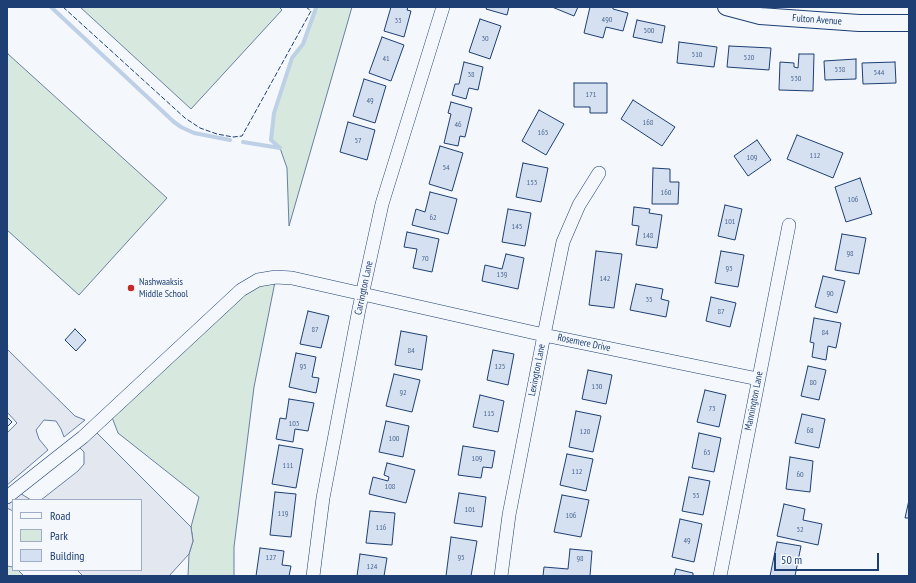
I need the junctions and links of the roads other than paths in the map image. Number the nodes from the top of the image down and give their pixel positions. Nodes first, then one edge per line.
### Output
1 (443, 7) edge
2 (726, 7) edge
3 (761, 11) edge
4 (909, 23) edge
5 (599, 173) dead end
6 (789, 226) dead end
7 (363, 293) junction
8 (544, 335) junction
9 (758, 379) junction
10 (7, 496) edge
11 (314, 576) edge
12 (501, 576) edge
13 (720, 576) edge

1 - 7 street, Carrington Lane
2 - 3 street, Fulton Avenue
3 - 4 street, Fulton Avenue
5 - 8 street, Lexington Lane
6 - 9 street, Mannington Lane
7 - 8 street, Rosemere Drive
7 - 10 street, Rosemere Drive
7 - 11 street, Carrington Lane
8 - 9 street, Rosemere Drive
8 - 12 street, Lexington Lane
9 - 13 street, Mannington Lane

